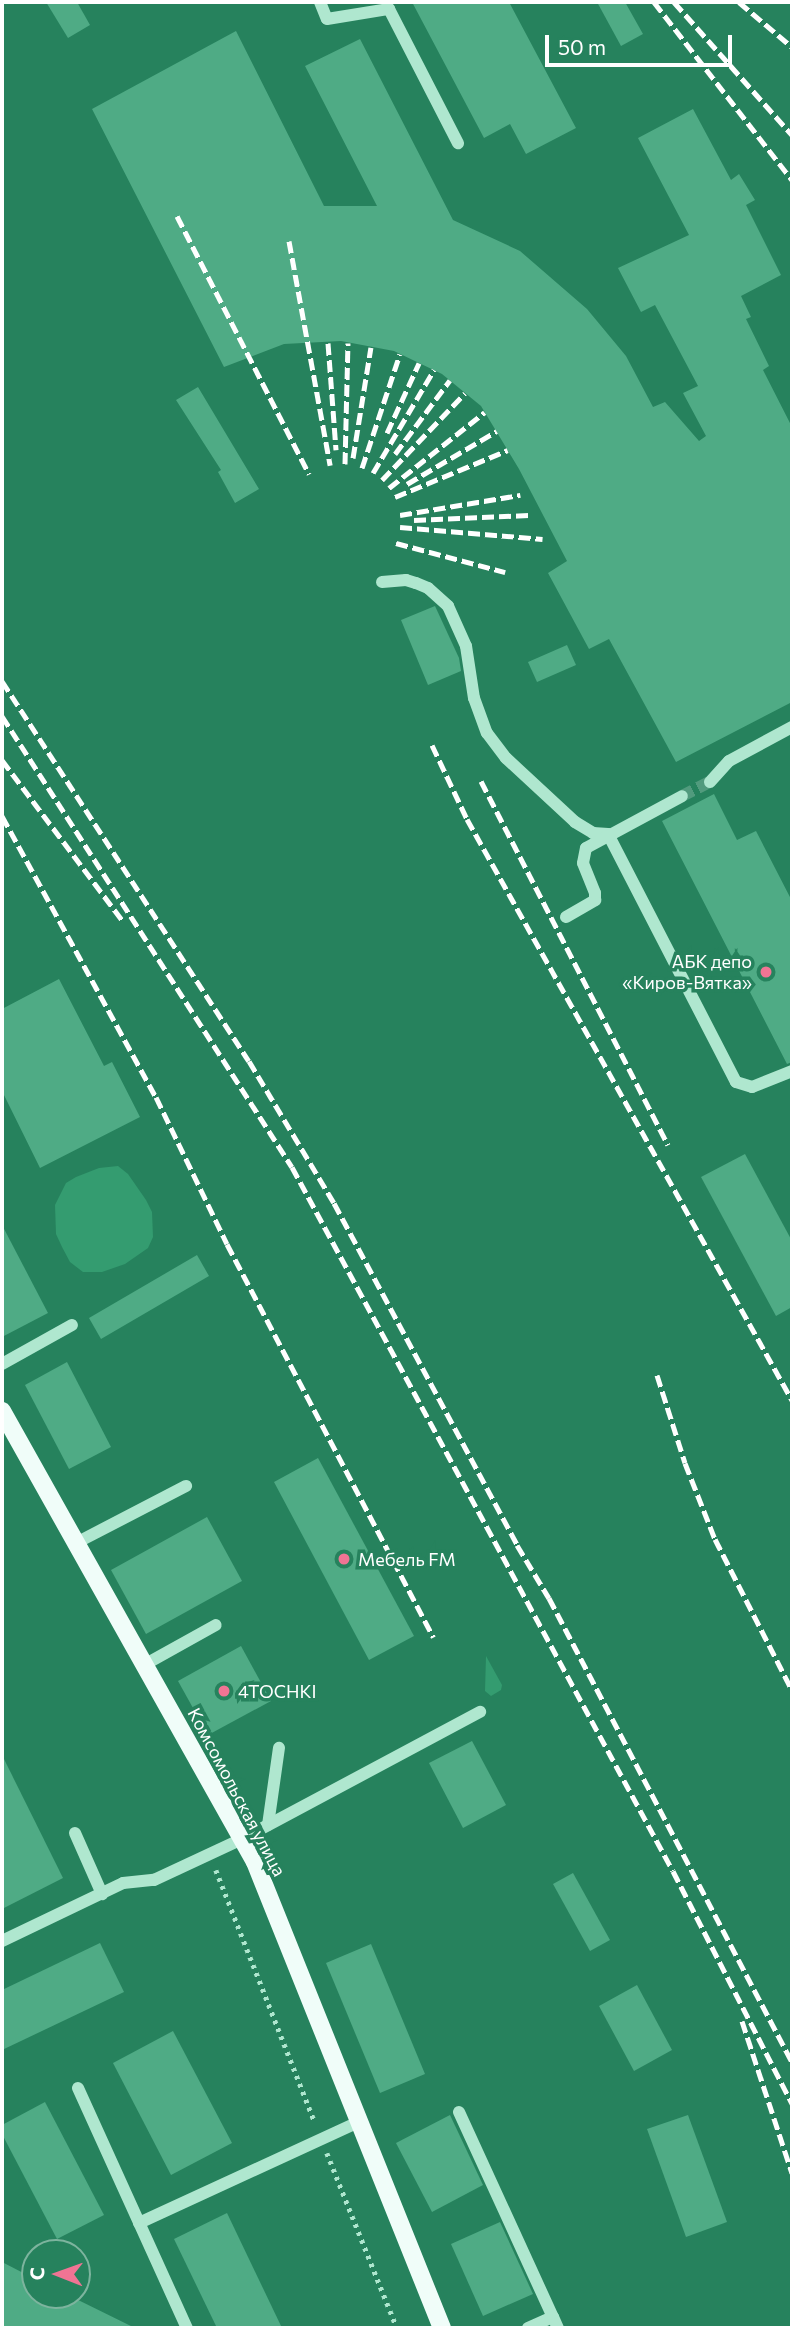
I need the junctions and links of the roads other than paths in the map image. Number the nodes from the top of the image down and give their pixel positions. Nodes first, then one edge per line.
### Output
1 (320, 2) edge
2 (458, 143) dead end
3 (382, 582) dead end
4 (792, 727) edge
5 (710, 782) tunnel mouth
6 (682, 796) tunnel mouth
7 (608, 834) junction
8 (566, 917) dead end
9 (792, 1071) edge
10 (72, 1325) dead end
11 (2, 1364) edge
12 (2, 1411) edge
13 (186, 1486) dead end
14 (76, 1543) junction
15 (216, 1625) dead end
16 (144, 1665) junction
17 (480, 1712) dead end
18 (279, 1748) dead end
19 (268, 1825) junction
20 (75, 1833) dead end
21 (242, 1839) junction
22 (102, 1894) junction
23 (2, 1941) edge
24 (78, 2088) dead end
25 (459, 2112) dead end
26 (361, 2121) junction
27 (139, 2223) junction
28 (556, 2323) edge
29 (187, 2328) edge
30 (442, 2328) edge
31 (528, 2328) edge

1 - 2 lane
3 - 7 lane
4 - 5 lane
6 - 7 lane
7 - 8 lane
7 - 9 lane
10 - 11 lane
12 - 14 main road, Комсомольская улица
13 - 14 lane
14 - 16 main road, Комсомольская улица
15 - 16 lane
16 - 21 main road, Комсомольская улица
17 - 19 lane
18 - 19 lane
19 - 21 lane
20 - 22 lane
21 - 22 lane
21 - 26 main road, Комсомольская улица
22 - 23 lane
24 - 27 lane
25 - 28 lane
26 - 27 lane
26 - 30 main road, Комсомольская улица
27 - 29 lane
28 - 31 lane

